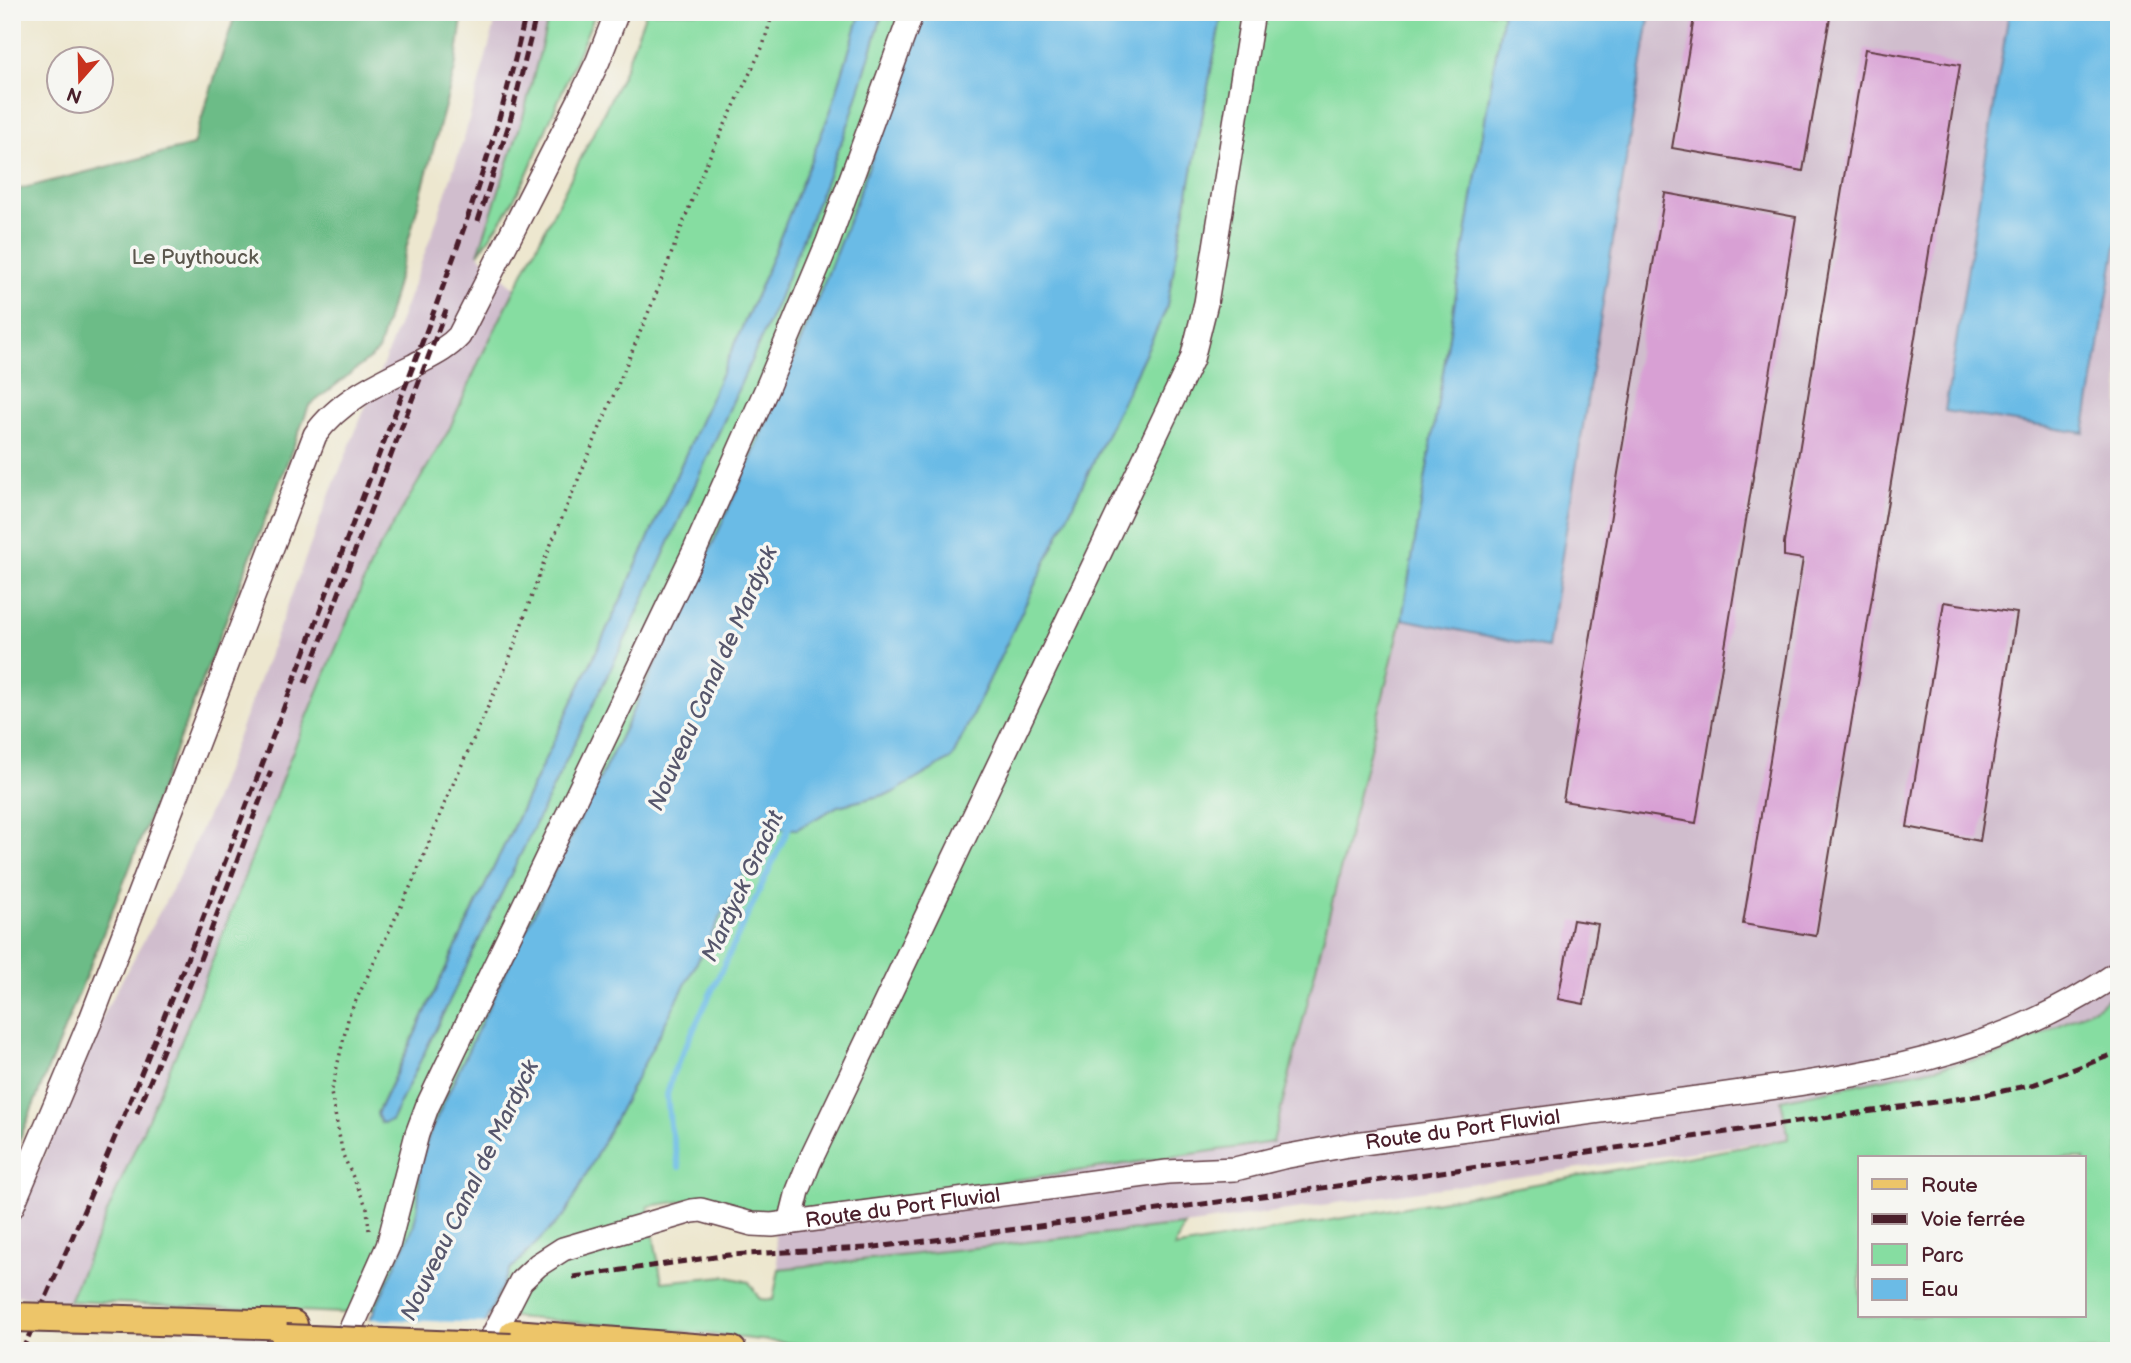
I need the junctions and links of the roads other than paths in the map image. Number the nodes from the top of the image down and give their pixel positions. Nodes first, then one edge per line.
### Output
1 (617, 12) edge
2 (912, 12) edge
3 (1253, 12) edge
4 (2119, 972) edge
5 (12, 1207) edge
6 (790, 1223) junction
7 (12, 1317) edge
8 (12, 1331) edge
9 (117, 1335) edge
10 (504, 1345) edge
11 (341, 1351) edge
12 (540, 1351) edge
13 (732, 1351) edge

1 - 5 street
2 - 11 street
3 - 6 street
4 - 6 street, Route du Port Fluvial
6 - 10 street, Route du Port Fluvial
7 - 9 main road, bridge
8 - 9 main road
9 - 10 main road
10 - 12 main road
10 - 13 main road

